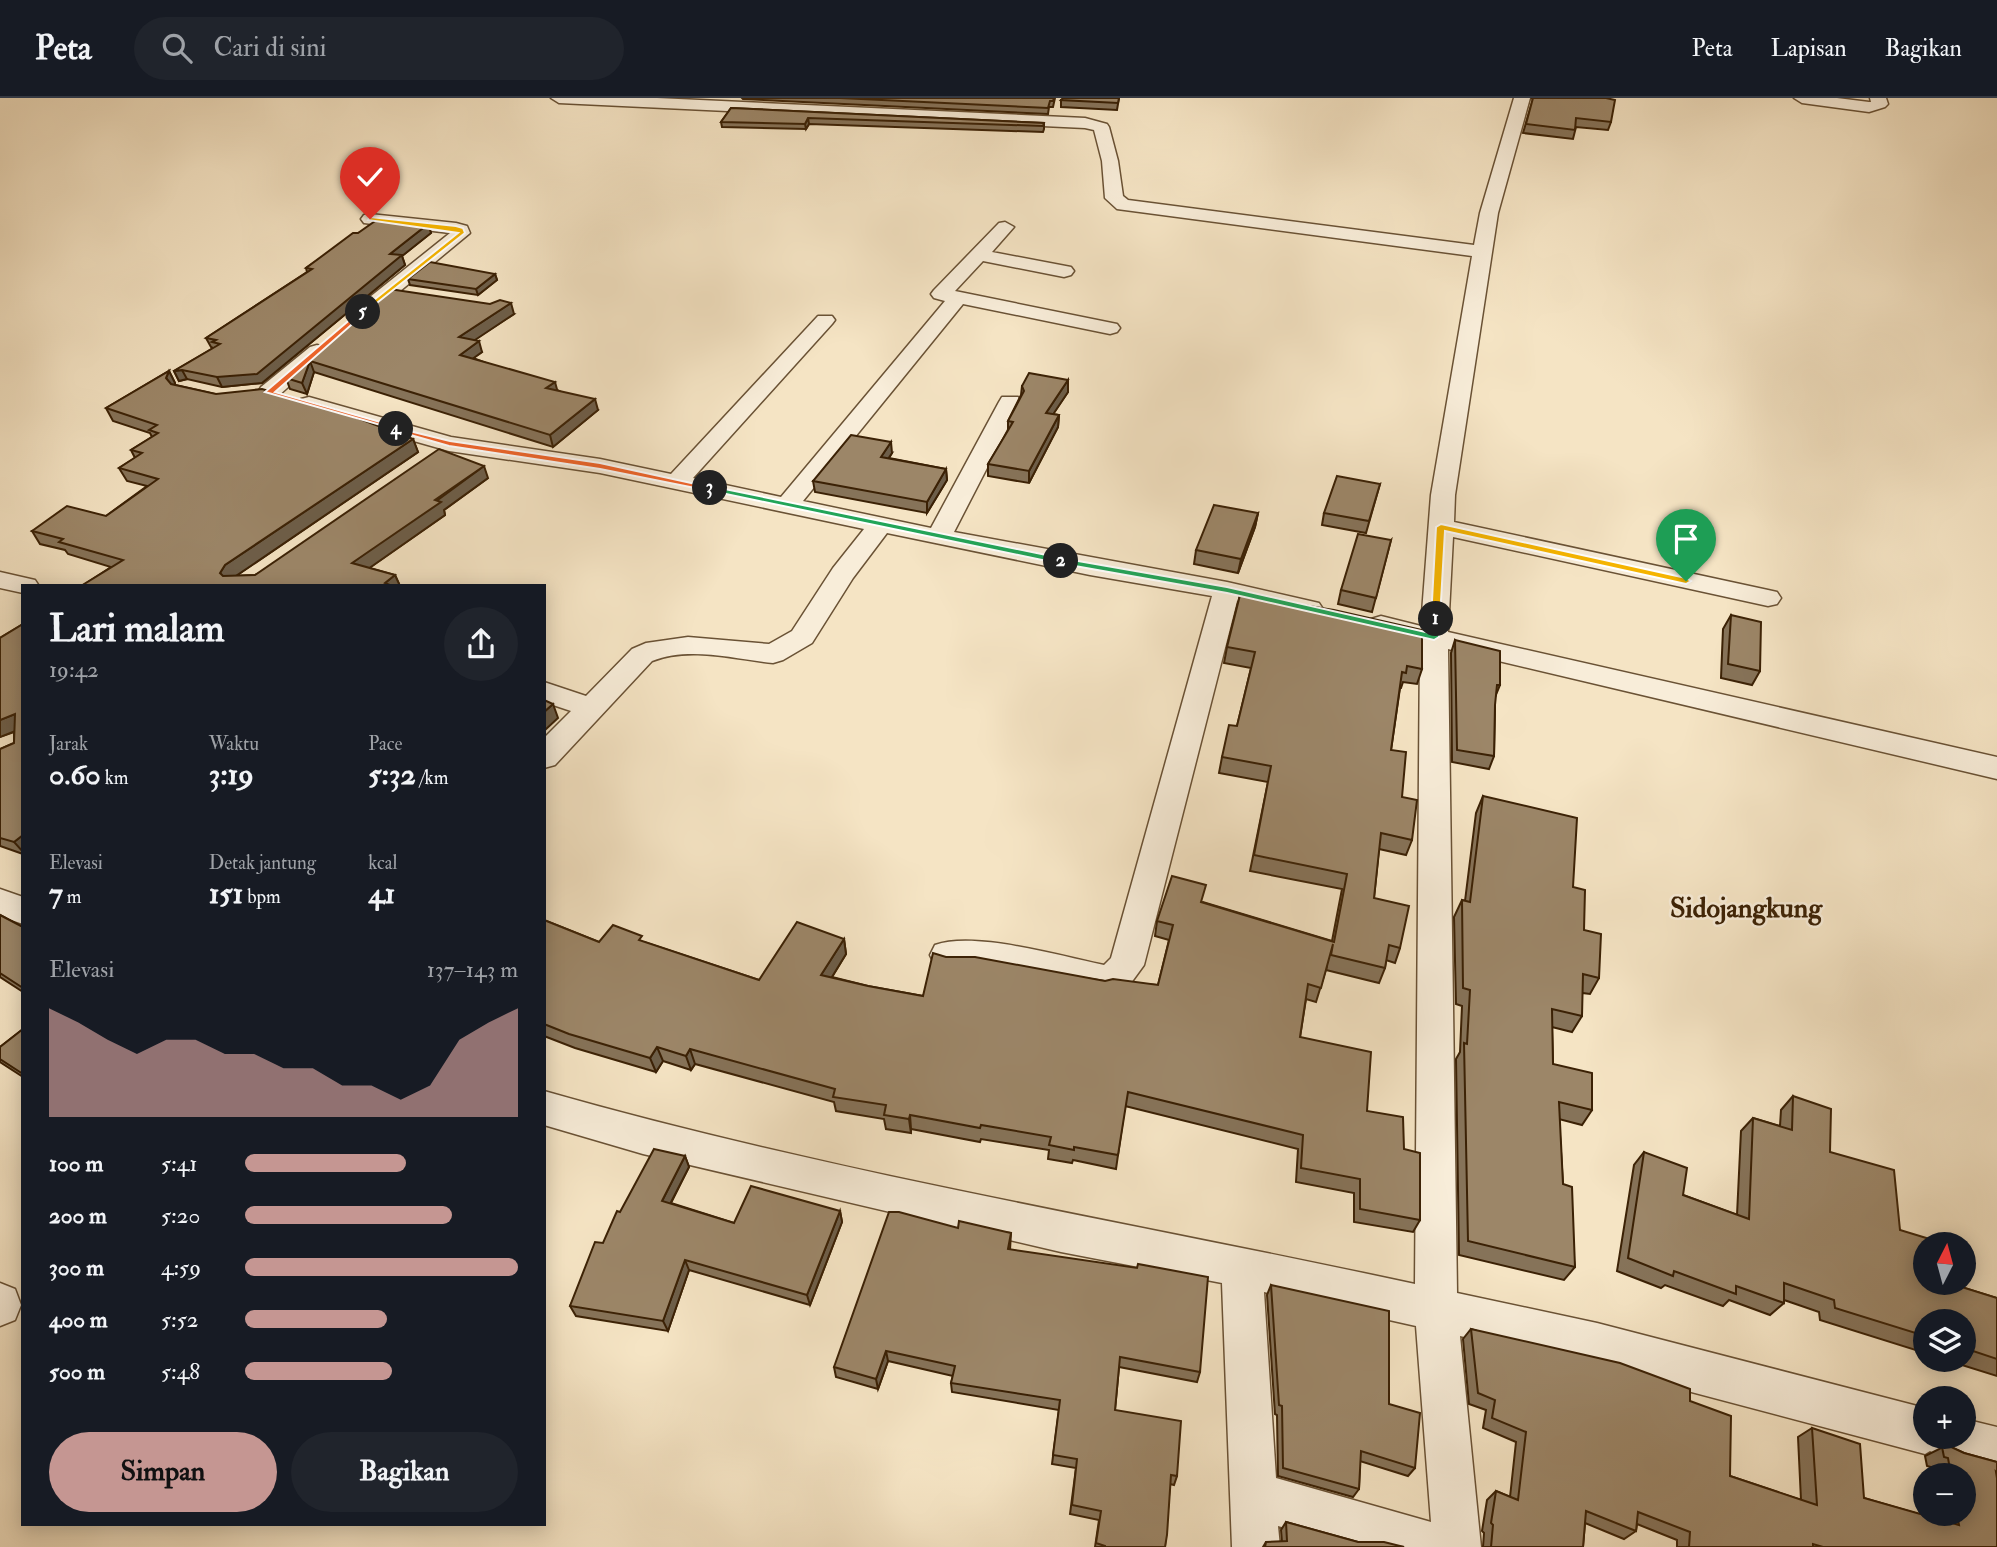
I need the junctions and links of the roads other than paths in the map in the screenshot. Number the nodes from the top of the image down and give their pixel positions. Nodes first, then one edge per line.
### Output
1 (559, 98) edge
2 (946, 98) edge
3 (1522, 98) edge
4 (1802, 98) edge
5 (1878, 98) edge
6 (799, 109) junction
7 (937, 117) junction
8 (788, 124) edge
9 (370, 219) dead end
10 (1005, 227) dead end
11 (1483, 252) junction
12 (979, 255) junction
13 (1064, 271) dead end
14 (388, 291) junction
15 (415, 296) edge
16 (958, 298) junction
17 (825, 320) dead end
18 (347, 326) edge
19 (1110, 328) dead end
20 (327, 342) edge
21 (269, 392) junction
22 (240, 396) edge
23 (1010, 402) dead end
24 (449, 444) junction
25 (426, 460) edge
26 (677, 482) junction
27 (789, 503) junction
28 (881, 524) junction
29 (1441, 527) junction
30 (939, 537) junction
31 (0, 580) edge
32 (21, 585) edge
33 (1227, 590) junction
34 (1768, 598) dead end
35 (1331, 613) edge
36 (1357, 619) edge
37 (1434, 637) junction
38 (546, 693) edge
39 (593, 708) junction
40 (546, 755) edge
41 (1997, 768) edge
42 (0, 902) edge
43 (21, 910) edge
44 (947, 956) edge
45 (546, 1109) edge
46 (1242, 1267) junction
47 (1436, 1308) junction
48 (1913, 1428) edge
49 (1976, 1445) edge
50 (1997, 1450) edge
51 (1253, 1495) junction
52 (1256, 1547) edge
53 (1436, 1547) edge
54 (1457, 1547) edge

1 - 6 street
2 - 7 street
3 - 11 street
4 - 5 street
6 - 7 street
6 - 8 street
7 - 11 street
9 - 14 street
10 - 12 street
11 - 29 street
12 - 13 street
12 - 16 street
14 - 15 street
14 - 18 street
16 - 19 street
16 - 27 street
17 - 26 street
20 - 21 street
21 - 22 street
21 - 24 street
23 - 30 street
24 - 25 street
24 - 26 street
26 - 27 street
27 - 28 street
28 - 30 street
28 - 39 street
29 - 34 street
29 - 37 street
30 - 33 street
31 - 32 street
33 - 35 street
33 - 44 street
36 - 37 street
37 - 41 street
37 - 47 street
38 - 39 street
39 - 40 street
42 - 43 street
45 - 46 street
46 - 47 street
46 - 51 street
47 - 48 street
47 - 54 street
49 - 50 street
51 - 52 street
51 - 53 street

